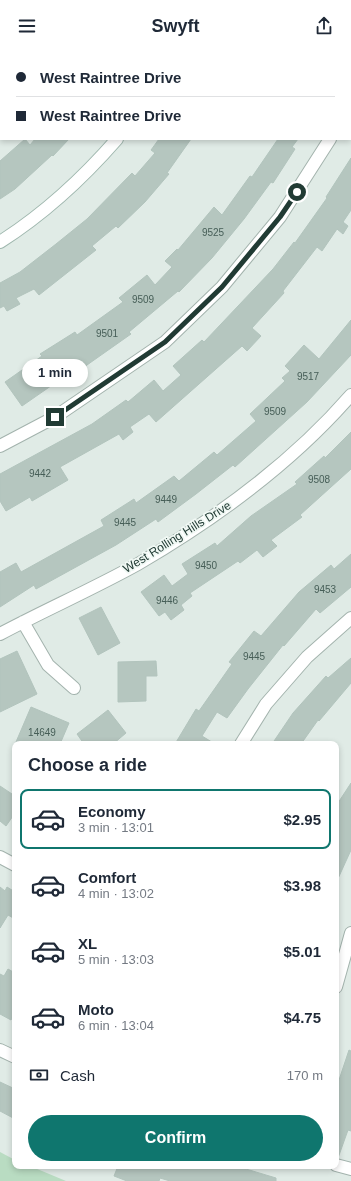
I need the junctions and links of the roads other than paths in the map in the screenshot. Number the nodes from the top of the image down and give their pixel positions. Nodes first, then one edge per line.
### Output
1 (116, 140) edge
2 (329, 140) edge
3 (0, 242) edge
4 (351, 395) edge
5 (0, 446) edge
6 (351, 618) edge
7 (23, 622) junction
8 (0, 634) edge
9 (74, 688) dead end
10 (243, 741) edge
11 (0, 857) edge
12 (12, 863) edge
13 (351, 932) edge
14 (339, 976) edge
15 (0, 1050) edge
16 (12, 1056) edge
17 (339, 1166) edge
18 (351, 1169) edge

1 - 3 street
2 - 5 street
4 - 7 street, West Rolling Hills Drive
6 - 10 street
7 - 8 street, West Rolling Hills Drive
7 - 9 street
11 - 12 street
13 - 14 street
15 - 16 street
17 - 18 street

